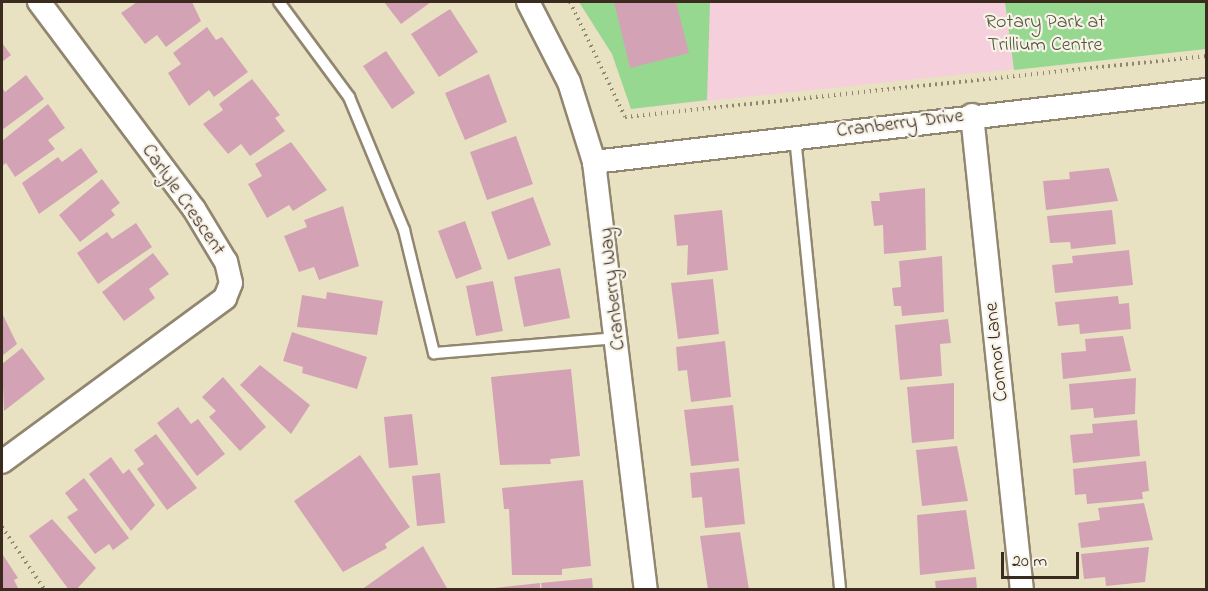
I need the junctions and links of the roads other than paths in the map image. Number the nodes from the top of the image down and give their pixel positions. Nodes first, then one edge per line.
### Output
1 (39, 2) edge
2 (279, 2) edge
3 (528, 2) edge
4 (1206, 90) edge
5 (972, 115) junction
6 (795, 137) junction
7 (594, 162) junction
8 (618, 338) junction
9 (2, 462) edge
10 (646, 590) edge
11 (840, 590) edge
12 (1022, 590) edge

1 - 9 street, Carlyle Crescent
2 - 8 lane
3 - 7 street, Cranberry Way
4 - 5 street, Cranberry Drive
5 - 6 street, Cranberry Drive
5 - 12 street, Connor Lane
6 - 7 street, Cranberry Drive
6 - 11 lane
7 - 8 street, Cranberry Way
8 - 10 street, Cranberry Way

